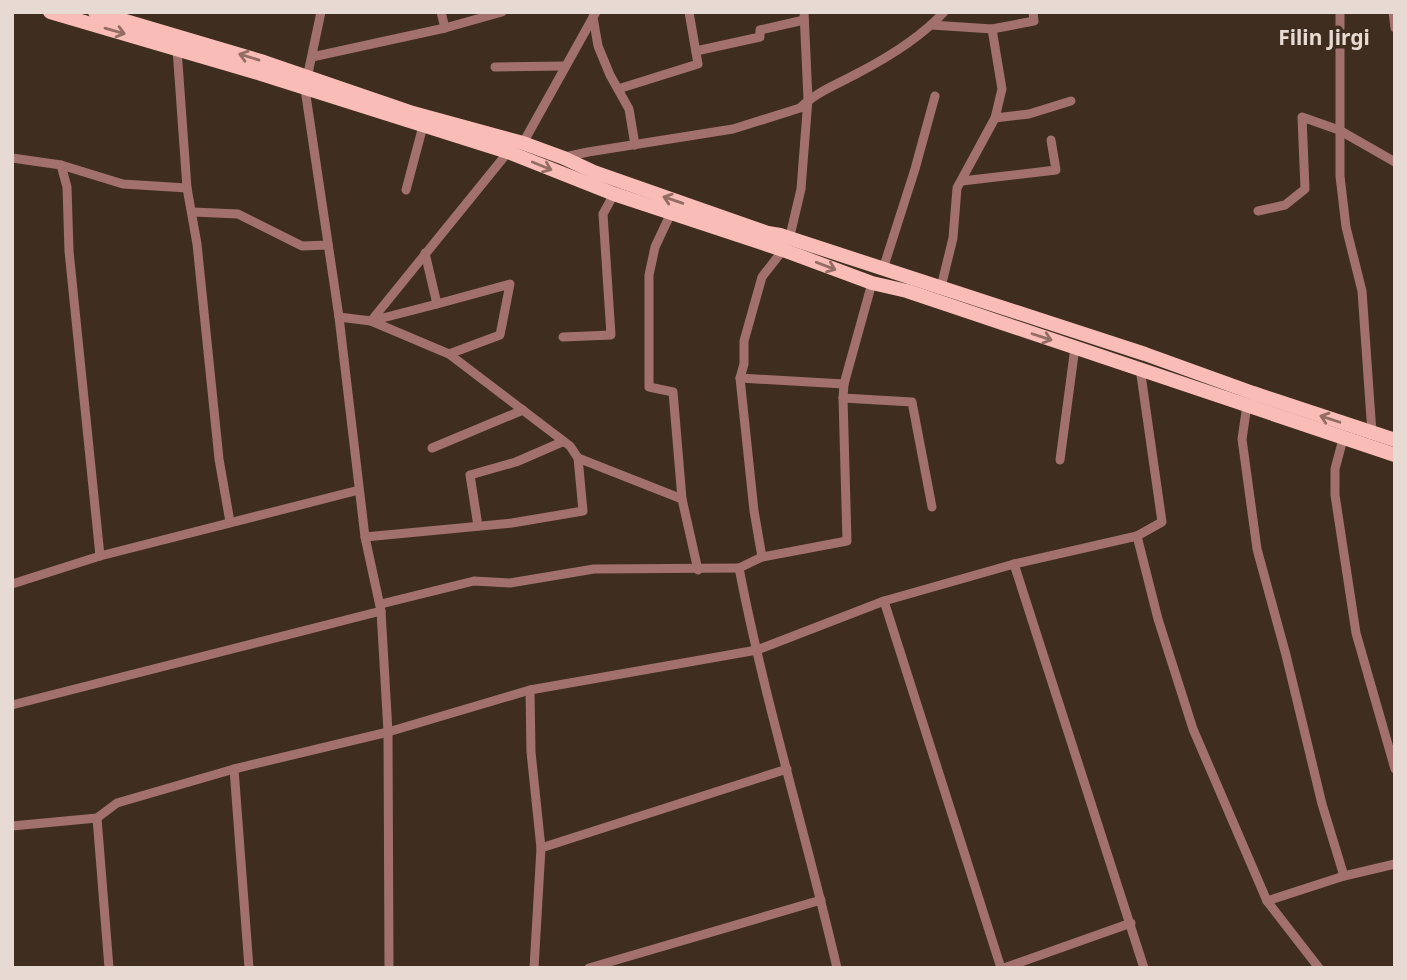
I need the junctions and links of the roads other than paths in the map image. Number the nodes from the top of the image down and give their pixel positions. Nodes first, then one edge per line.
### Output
1 (50, 12) edge
2 (95, 12) edge
3 (321, 12) edge
4 (441, 12) edge
5 (502, 12) edge
6 (689, 12) edge
7 (944, 12) edge
8 (1033, 12) edge
9 (1340, 12) edge
10 (1392, 12) edge
11 (594, 14) edge
12 (804, 16) edge
13 (932, 25) junction
14 (1395, 28) edge
15 (445, 29) junction
16 (992, 29) junction
17 (177, 50) junction
18 (696, 51) junction
19 (312, 57) junction
20 (565, 66) junction
21 (495, 67) dead end
22 (306, 84) junction
23 (618, 89) junction
24 (935, 96) dead end
25 (808, 100) junction
26 (1071, 101) dead end
27 (995, 118) junction
28 (423, 126) junction
29 (1339, 130) junction
30 (1051, 140) dead end
31 (523, 143) junction
32 (635, 145) junction
33 (508, 152) junction
34 (12, 158) edge
35 (564, 158) junction
36 (1395, 162) edge
37 (61, 165) junction
38 (962, 181) junction
39 (187, 188) junction
40 (406, 190) dead end
41 (614, 194) junction
42 (1258, 211) dead end
43 (193, 212) junction
44 (671, 213) junction
45 (328, 245) junction
46 (786, 245) junction
47 (425, 253) junction
48 (883, 269) junction
49 (872, 283) junction
50 (941, 287) junction
51 (989, 303) junction
52 (437, 304) junction
53 (339, 317) junction
54 (981, 317) junction
55 (371, 321) junction
56 (563, 337) dead end
57 (1075, 347) junction
58 (449, 354) junction
59 (1140, 368) junction
60 (740, 378) junction
61 (844, 384) junction
62 (843, 398) junction
63 (1247, 405) junction
64 (523, 411) junction
65 (1372, 433) junction
66 (1343, 439) junction
67 (1395, 440) edge
68 (562, 442) junction
69 (432, 449) dead end
70 (1395, 455) edge
71 (578, 458) junction
72 (1059, 460) dead end
73 (359, 490) junction
74 (682, 499) junction
75 (932, 507) dead end
76 (230, 522) junction
77 (478, 526) junction
78 (1137, 536) junction
79 (365, 537) junction
80 (100, 556) junction
81 (762, 557) junction
82 (1014, 564) junction
83 (739, 568) junction
84 (698, 570) junction
85 (12, 584) edge
86 (884, 601) junction
87 (381, 608) junction
88 (757, 650) junction
89 (530, 690) junction
90 (12, 705) edge
91 (388, 732) junction
92 (234, 769) junction
93 (788, 769) junction
94 (1395, 769) edge
95 (97, 818) junction
96 (12, 826) edge
97 (541, 848) junction
98 (1395, 864) edge
99 (1344, 876) junction
100 (821, 900) junction
101 (1267, 901) junction
102 (1131, 923) junction
103 (109, 968) edge
104 (249, 968) edge
105 (389, 968) edge
106 (534, 968) edge
107 (589, 968) edge
108 (837, 968) edge
109 (1002, 968) edge
110 (1144, 968) edge
111 (1319, 968) edge

1 -> 17 main road
22 -> 2 main road
3 - 19 street
4 - 15 street
5 - 15 street
6 - 18 street
7 - 13 street
8 - 16 street
9 - 29 street
10 - 14 street
11 - 20 street
11 - 23 street
12 - 18 street
12 - 25 street
13 - 16 street
13 - 25 street
15 - 19 street
16 - 27 street
17 - 22 main road
17 - 39 street
18 - 23 street
19 - 22 street
20 - 21 street
20 - 31 street
22 - 28 main road
22 - 31 main road
22 - 45 street
23 - 32 street
24 - 48 street
25 - 32 street
25 - 46 street
26 - 27 street
27 - 38 street
28 - 33 main road
28 - 40 street
29 - 36 street
29 - 42 street
29 - 65 street
30 - 38 street
31 - 35 main road
32 - 35 street
33 -> 41 main road
33 - 47 street
34 - 37 street
46 -> 35 main road
37 - 39 street
37 - 80 street
38 - 50 street
39 - 43 street
41 - 44 main road
41 - 56 street
43 - 45 street
43 - 76 street
44 - 46 main road
44 - 74 street
45 - 53 street
46 - 48 main road
46 -> 49 main road
46 - 60 street
47 - 52 street
47 - 55 street
48 - 50 main road
49 - 54 main road
49 - 61 street
50 - 51 main road
51 - 54 main road
65 -> 51 main road
52 - 55 street
52 - 58 street
53 - 55 street
53 - 73 street
54 -> 57 main road
55 - 58 street
57 - 59 main road
57 - 72 street
58 - 64 street
59 - 63 main road
59 - 78 street
60 - 61 street
60 - 81 street
61 - 62 street
62 - 75 street
62 - 81 street
63 - 66 main road
63 - 99 street
64 - 68 street
64 - 69 street
65 - 67 main road
66 - 70 main road
66 - 94 street
68 - 71 street
68 - 77 street
71 - 74 street
71 - 77 street
73 - 76 street
73 - 79 street
74 - 84 street
76 - 80 street
77 - 79 street
78 - 82 street
78 - 101 street
79 - 87 street
80 - 85 street
81 - 83 street
82 - 86 street
82 - 102 street
83 - 84 street
83 - 88 street
84 - 87 street
86 - 88 street
86 - 109 street
87 - 90 street
87 - 91 street
88 - 89 street
88 - 93 street
89 - 91 street
89 - 97 street
91 - 92 street
91 - 105 street
92 - 95 street
92 - 104 street
93 - 97 street
93 - 100 street
95 - 96 street
95 - 103 street
97 - 106 street
98 - 99 street
99 - 101 street
100 - 107 street
100 - 108 street
101 - 111 street
102 - 109 street
102 - 110 street

